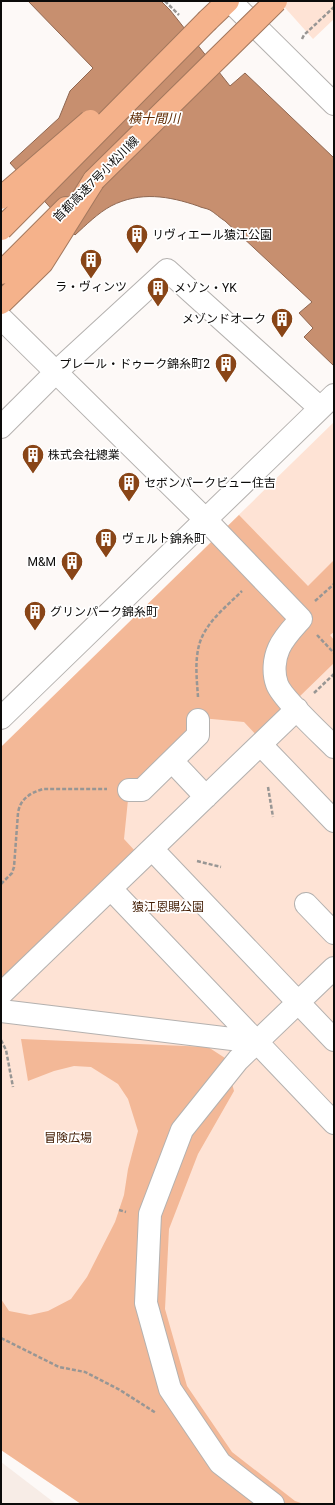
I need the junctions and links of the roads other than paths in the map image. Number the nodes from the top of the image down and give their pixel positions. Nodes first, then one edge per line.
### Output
1 (229, 1) edge
2 (276, 1) edge
3 (208, 20) junction
4 (334, 104) edge
5 (94, 180) junction
6 (1, 198) edge
7 (1, 229) edge
8 (1, 273) edge
9 (1, 303) edge
10 (1, 318) edge
11 (56, 372) junction
12 (327, 401) edge
13 (1, 427) edge
14 (205, 519) junction
15 (297, 709) junction
16 (1, 718) edge
17 (198, 720) road end
18 (261, 745) junction
19 (334, 747) edge
20 (172, 761) junction
21 (129, 790) road end
22 (206, 797) junction
23 (334, 822) edge
24 (152, 849) junction
25 (111, 889) junction
26 (306, 904) dead end
27 (334, 933) edge
28 (334, 968) edge
29 (1, 994) edge
30 (298, 1002) junction
31 (1, 1011) edge
32 (334, 1040) edge
33 (257, 1042) junction
34 (334, 1123) edge
35 (273, 1504) edge

1 - 3 highway
1 - 4 street
2 - 5 highway, 首都高速7号小松川線, bridge
3 - 6 highway, bridge
3 - 7 highway, bridge
5 - 8 highway, 首都高速7号小松川線
5 - 9 highway
10 - 11 street
11 - 12 street
11 - 13 street
11 - 14 street
12 - 14 street
14 - 15 street
14 - 16 street
15 - 18 street
15 - 19 street
17 - 20 street
18 - 22 street
18 - 23 street
20 - 21 street
20 - 22 street
22 - 24 street
24 - 25 street
24 - 30 street
25 - 29 street
25 - 33 street
26 - 27 street
28 - 30 street
30 - 32 street
30 - 33 street
31 - 33 street
33 - 34 street
33 - 35 street

